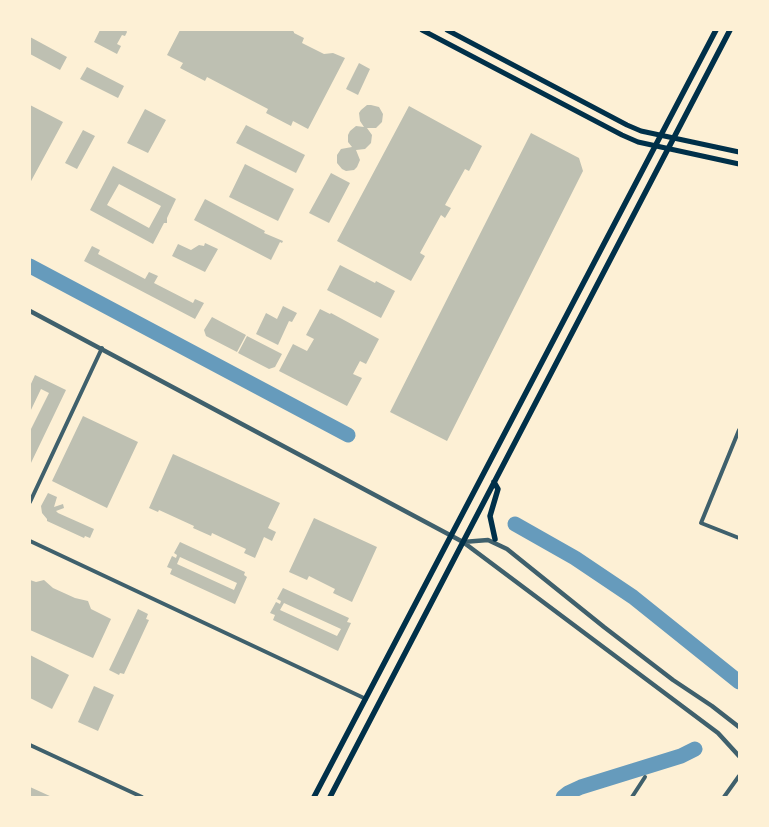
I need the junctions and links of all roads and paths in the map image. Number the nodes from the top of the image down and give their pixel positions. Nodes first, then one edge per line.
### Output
1 (422, 30) edge
2 (447, 30) edge
3 (716, 30) edge
4 (730, 30) edge
5 (660, 134) junction
6 (673, 137) junction
7 (655, 146) junction
8 (667, 148) junction
9 (739, 152) edge
10 (739, 164) edge
11 (30, 311) edge
12 (102, 348) junction
13 (739, 430) edge
14 (738, 438) edge
15 (494, 482) junction
16 (30, 502) edge
17 (451, 534) junction
18 (739, 538) edge
19 (495, 539) dead end
20 (30, 541) edge
21 (464, 542) junction
22 (366, 699) junction
23 (739, 727) edge
24 (30, 745) edge
25 (739, 756) edge
26 (739, 776) edge
27 (645, 777) dead end
28 (142, 797) edge
29 (314, 797) edge
30 (330, 797) edge
31 (632, 797) edge
32 (724, 797) edge

1 - 7 main road
2 - 5 main road
3 - 5 main road
4 - 6 main road
5 - 6 main road
5 - 7 main road
6 - 8 main road
6 - 9 main road
7 - 8 main road
7 - 17 main road
8 - 10 main road
8 - 15 main road
11 - 12 street
12 - 16 street
12 - 17 street
13 - 14 street
14 - 18 street
15 - 19 main road
15 - 21 main road
17 - 21 street
17 - 22 main road
20 - 22 street
21 - 23 street
21 - 25 street
21 - 30 main road
22 - 29 main road
24 - 28 street
26 - 32 street
27 - 31 street

